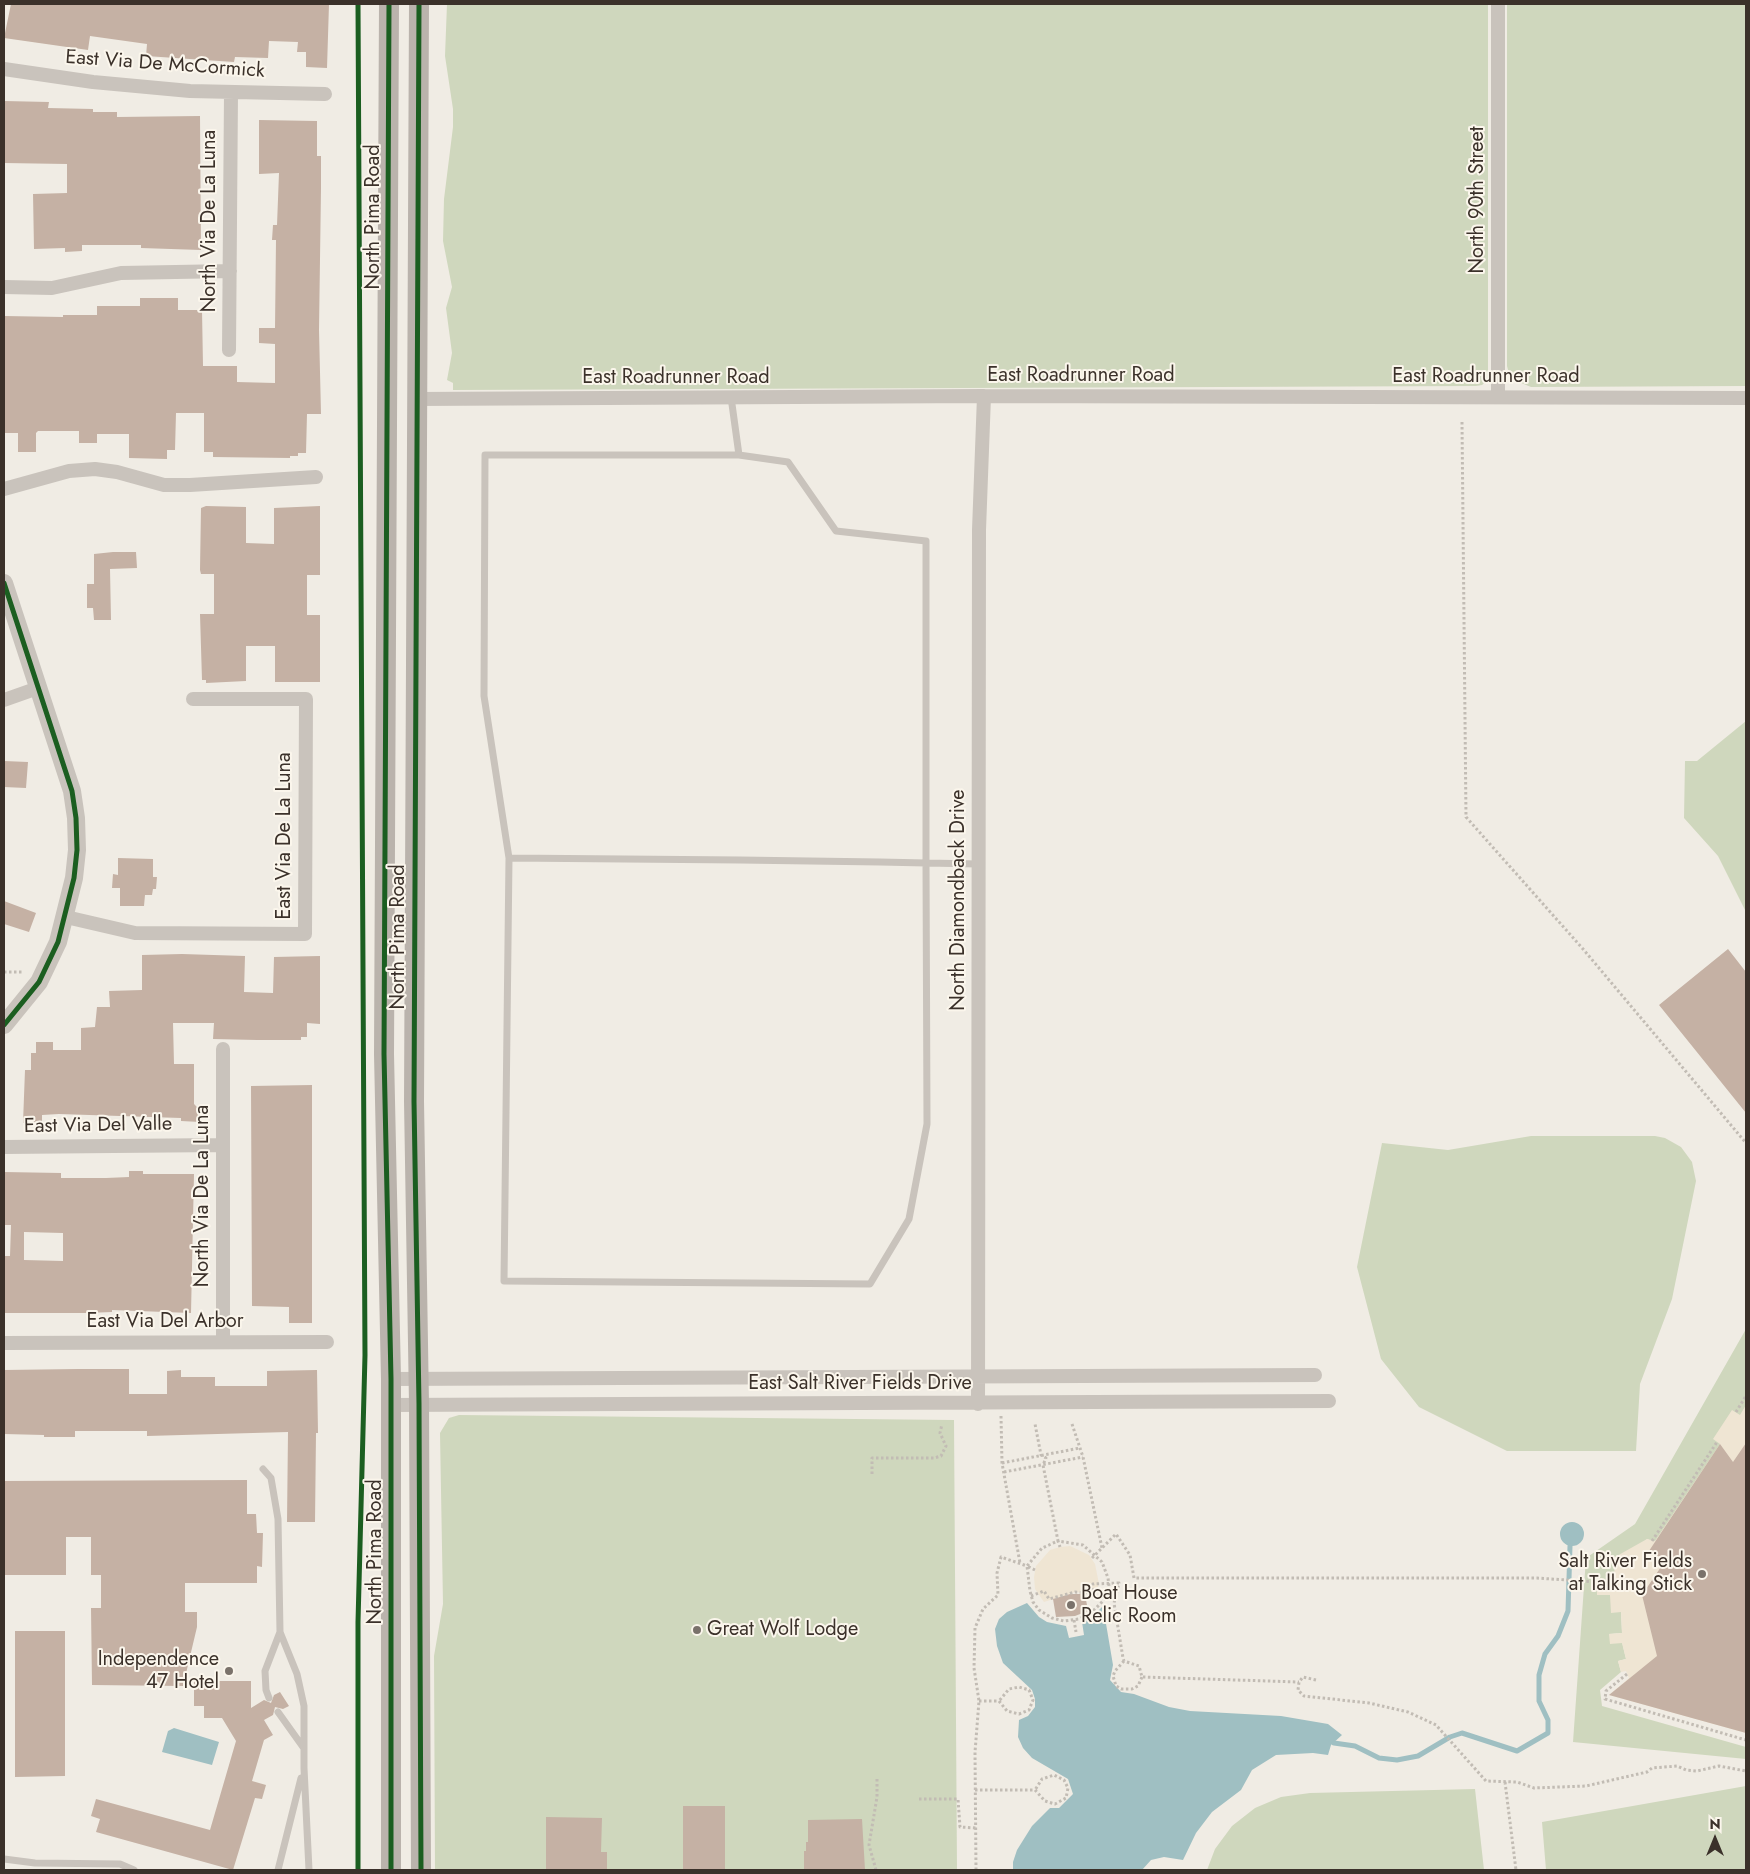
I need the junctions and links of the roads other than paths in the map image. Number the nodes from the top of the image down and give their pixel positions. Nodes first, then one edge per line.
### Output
1 (390, 4) edge
2 (419, 4) edge
3 (1498, 4) edge
4 (4, 68) edge
5 (231, 93) junction
6 (325, 94) dead end
7 (230, 271) junction
8 (4, 287) edge
9 (229, 350) dead end
10 (984, 396) junction
11 (1498, 397) junction
12 (731, 398) junction
13 (1746, 398) edge
14 (416, 399) junction
15 (739, 454) junction
16 (316, 477) dead end
17 (4, 489) edge
18 (4, 583) edge
19 (38, 688) junction
20 (193, 699) dead end
21 (4, 700) edge
22 (509, 858) junction
23 (926, 863) junction
24 (979, 864) junction
25 (66, 917) junction
26 (4, 1025) edge
27 (223, 1049) dead end
28 (223, 1145) junction
29 (4, 1147) edge
30 (223, 1342) junction
31 (327, 1342) dead end
32 (4, 1343) edge
33 (1315, 1376) dead end
34 (978, 1377) junction
35 (391, 1379) junction
36 (418, 1379) junction
37 (1329, 1401) dead end
38 (419, 1404) junction
39 (978, 1404) junction
40 (391, 1405) junction
41 (263, 1469) dead end
42 (280, 1632) junction
43 (269, 1698) dead end
44 (278, 1712) dead end
45 (420, 1739) junction
46 (304, 1747) junction
47 (304, 1768) junction
48 (4, 1859) edge
49 (134, 1870) edge
50 (278, 1870) edge
51 (309, 1870) edge
52 (391, 1870) edge
53 (407, 1870) edge
54 (421, 1870) edge

1 - 35 main road, North Pima Road
2 - 14 main road, North Pima Road
3 - 11 street, North 90th Street
4 - 5 street, East Via De McCormick
5 - 6 street, East Via De McCormick
5 - 7 street, North Via De La Luna
7 - 8 street
7 - 9 street, North Via De La Luna
10 - 11 street, East Roadrunner Road
10 - 12 street, East Roadrunner Road
10 - 24 street, North Diamondback Drive
11 - 13 street, East Roadrunner Road
12 - 14 street, East Roadrunner Road
12 - 15 lane
14 - 36 main road, North Pima Road
15 - 22 lane
15 - 23 lane
16 - 17 street
18 - 19 street
19 - 21 street
19 - 25 street
20 - 25 street, East Via De La Luna
22 - 23 lane
22 - 23 lane
23 - 24 lane
24 - 34 street, North Diamondback Drive
25 - 26 street
27 - 28 street, North Via De La Luna
28 - 29 street, East Via Del Valle
28 - 30 street, North Via De La Luna
30 - 31 street, East Via Del Arbor
30 - 32 street, East Via Del Arbor
33 - 34 street, East Salt River Fields Drive
34 - 36 street, East Salt River Fields Drive
34 - 39 street, North Diamondback Drive
35 - 36 street, East Salt River Fields Drive
35 - 40 main road, North Pima Road
36 - 38 main road, North Pima Road
37 - 39 street, East Salt River Fields Drive
38 - 39 street, East Salt River Fields Drive
38 - 40 street, East Salt River Fields Drive
38 - 45 main road, North Pima Road
40 - 52 main road, North Pima Road
41 - 42 lane
42 - 43 lane
42 - 46 lane
44 - 46 lane
45 - 53 main road
45 - 54 main road, North Pima Road
46 - 47 lane
47 - 50 lane
47 - 51 lane
48 - 49 lane

